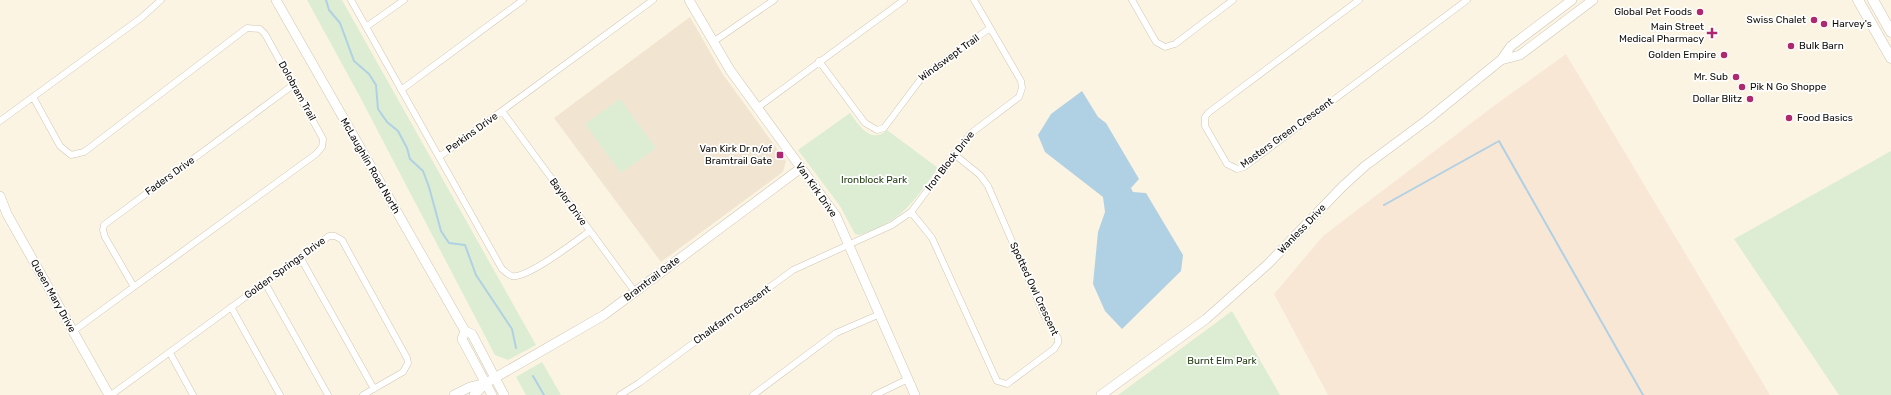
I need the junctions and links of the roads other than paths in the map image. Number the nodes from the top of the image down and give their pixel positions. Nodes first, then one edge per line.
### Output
1 (161, 0) edge
2 (276, 0) edge
3 (351, 0) edge
4 (404, 0) edge
5 (523, 0) edge
6 (653, 0) edge
7 (689, 0) edge
8 (774, 0) edge
9 (904, 0) edge
10 (974, 0) edge
11 (1132, 0) edge
12 (1233, 0) edge
13 (1359, 0) edge
14 (1467, 0) edge
15 (1572, 0) edge
16 (1593, 0) edge
17 (1858, 0) edge
18 (1873, 0) edge
19 (1561, 3) edge
20 (1571, 16) junction
21 (366, 27) junction
22 (990, 28) junction
23 (1891, 32) edge
24 (713, 42) junction
25 (1891, 58) edge
26 (1501, 60) junction
27 (819, 61) junction
28 (293, 85) junction
29 (401, 90) junction
30 (33, 97) junction
31 (757, 108) junction
32 (502, 111) junction
33 (0, 121) edge
34 (954, 154) junction
35 (439, 157) junction
36 (801, 168) junction
37 (0, 196) edge
38 (911, 212) junction
39 (590, 231) junction
40 (849, 244) junction
41 (300, 257) junction
42 (265, 283) junction
43 (134, 287) junction
44 (635, 292) junction
45 (231, 307) junction
46 (880, 314) junction
47 (465, 331) junction
48 (72, 332) junction
49 (170, 353) junction
50 (495, 378) junction
51 (908, 379) junction
52 (486, 383) junction
53 (374, 388) junction
54 (110, 395) edge
55 (193, 395) edge
56 (280, 395) edge
57 (328, 395) edge
58 (363, 395) edge
59 (454, 395) edge
60 (474, 395) edge
61 (492, 395) edge
62 (504, 395) edge
63 (620, 395) edge
64 (753, 395) edge
65 (875, 395) edge
66 (915, 395) edge
67 (1101, 395) edge

1 - 30 street
2 - 47 main road, McLaughlin Road North
3 - 21 street
4 - 21 street
5 - 29 street
6 - 32 street, Perkins Drive
7 - 24 main road, Van Kirk Drive
8 - 24 street
9 - 27 street
10 - 22 street, Iron Block Drive
11 - 12 street
13 - 14 street, Masters Green Crescent
15 - 19 main road, Wanless Drive
16 - 20 main road, Wanless Drive
17 - 25 main road
18 - 23 main road
19 - 20 main road
19 - 26 main road, Wanless Drive
20 - 26 main road, Wanless Drive
21 - 29 street
22 - 27 street, Windswept Trail
22 - 34 street, Iron Block Drive
24 - 31 main road, Van Kirk Drive
26 - 67 main road, Wanless Drive
27 - 31 street
28 - 30 street, Dolobram Trail
28 - 43 street, Dolobram Trail
28 - 43 street, Faders Drive
29 - 35 street
30 - 33 street
31 - 36 main road, Van Kirk Drive
32 - 35 street, Perkins Drive
32 - 39 street, Baylor Drive
34 - 38 street, Iron Block Drive
34 - 38 street, Spotted Owl Crescent
35 - 39 street, Perkins Drive
36 - 40 main road, Van Kirk Drive
36 - 44 main road, Bramtrail Gate
37 - 48 main road, Queen Mary Drive
38 - 40 street, Iron Block Drive
39 - 44 street, Baylor Drive
40 - 46 main road, Van Kirk Drive
40 - 63 street, Chalkfarm Crescent
41 - 42 street, Golden Springs Drive
41 - 53 street
41 - 53 street, Golden Springs Drive
42 - 45 street, Golden Springs Drive
42 - 57 street
43 - 48 street, Dolobram Trail
44 - 50 main road, Bramtrail Gate
45 - 49 street, Golden Springs Drive
45 - 56 street
46 - 51 main road, Van Kirk Drive
46 - 64 street
47 - 50 main road, McLaughlin Road North
47 - 52 main road, McLaughlin Road North
48 - 54 main road, Queen Mary Drive
49 - 54 street, Golden Springs Drive
49 - 55 street
50 - 52 main road, Bramtrail Gate
50 - 62 main road, McLaughlin Road North
51 - 65 street
51 - 66 main road, Van Kirk Drive
52 - 59 main road
52 - 60 main road
52 - 61 main road, McLaughlin Road North
53 - 58 street, Golden Springs Drive

